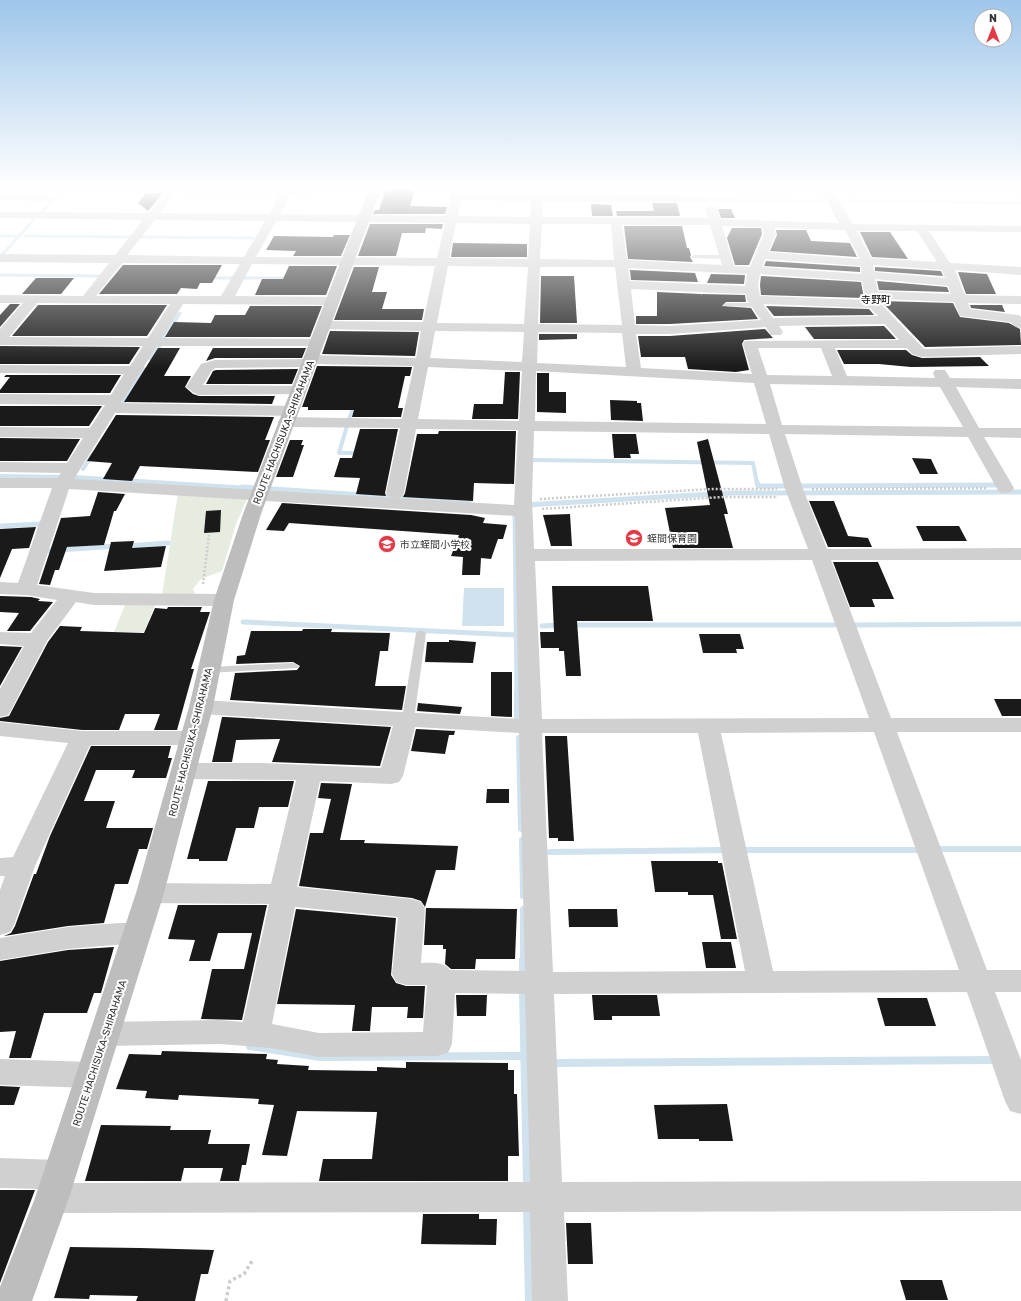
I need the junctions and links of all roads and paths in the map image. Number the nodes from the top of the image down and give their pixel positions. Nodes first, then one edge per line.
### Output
1 (127, 247) edge
2 (256, 247) edge
3 (352, 247) edge
4 (444, 247) edge
5 (535, 247) edge
6 (618, 247) edge
7 (722, 247) edge
8 (765, 247) edge
9 (857, 247) edge
10 (933, 247) edge
11 (762, 255) junction
12 (694, 257) dead end
13 (0, 258) edge
14 (118, 259) junction
15 (248, 260) junction
16 (347, 261) junction
17 (441, 262) junction
18 (534, 263) junction
19 (620, 263) junction
20 (727, 263) junction
21 (947, 267) junction
22 (867, 269) junction
23 (756, 270) junction
24 (1021, 271) edge
25 (954, 283) junction
26 (623, 285) junction
27 (755, 298) junction
28 (960, 298) junction
29 (0, 300) edge
30 (33, 300) junction
31 (86, 300) junction
32 (180, 300) junction
33 (226, 300) junction
34 (873, 300) junction
35 (1021, 300) edge
36 (333, 301) junction
37 (726, 305) dead end
38 (7, 313) dead end
39 (21, 313) junction
40 (887, 320) junction
41 (770, 322) junction
42 (1021, 324) edge
43 (323, 325) junction
44 (428, 327) junction
45 (531, 329) junction
46 (628, 330) junction
47 (0, 338) edge
48 (0, 341) edge
49 (153, 343) junction
50 (316, 343) junction
51 (784, 344) junction
52 (826, 344) junction
53 (909, 344) junction
54 (1021, 350) edge
55 (922, 353) junction
56 (310, 361) junction
57 (422, 361) junction
58 (528, 367) junction
59 (0, 369) edge
60 (135, 370) junction
61 (634, 372) junction
62 (761, 379) junction
63 (841, 380) junction
64 (946, 382) junction
65 (1021, 384) edge
66 (299, 389) junction
67 (0, 399) edge
68 (113, 404) junction
69 (289, 416) junction
70 (409, 425) junction
71 (526, 426) junction
72 (776, 430) junction
73 (0, 432) edge
74 (973, 432) junction
75 (95, 433) junction
76 (1021, 433) edge
77 (0, 467) edge
78 (67, 476) junction
79 (0, 483) edge
80 (1005, 488) joint
81 (261, 490) junction
82 (795, 492) junction
83 (395, 493) junction
84 (523, 504) junction
85 (209, 535) dead end
86 (1021, 554) edge
87 (526, 555) junction
88 (820, 555) junction
89 (0, 588) edge
90 (26, 589) junction
91 (70, 596) junction
92 (213, 600) junction
93 (421, 633) dead end
94 (0, 638) edge
95 (37, 640) junction
96 (293, 666) dead end
97 (209, 670) junction
98 (201, 707) junction
99 (0, 710) edge
100 (407, 719) junction
101 (1021, 725) edge
102 (531, 726) junction
103 (708, 726) junction
104 (883, 726) junction
105 (0, 729) edge
106 (82, 738) junction
107 (193, 738) junction
108 (184, 771) junction
109 (310, 773) junction
110 (11, 866) edge
111 (150, 893) junction
112 (283, 896) junction
113 (0, 925) edge
114 (137, 933) junction
115 (0, 949) edge
116 (1021, 980) edge
117 (442, 981) junction
118 (976, 981) junction
119 (761, 982) junction
120 (540, 983) junction
121 (106, 1034) junction
122 (255, 1035) junction
123 (0, 1072) edge
124 (92, 1075) junction
125 (1021, 1101) edge
126 (0, 1173) edge
127 (55, 1186) junction
128 (1021, 1196) edge
129 (547, 1198) junction
130 (252, 1261) dead end
131 (11, 1287) edge
132 (226, 1301) edge
133 (550, 1301) edge

1 - 14 street
2 - 15 street
3 - 16 main road, ROUTE HACHISUKA-SHIRAHAMA
4 - 17 street
5 - 18 street
6 - 19 street
7 - 20 street
8 - 11 street
9 - 22 street
10 - 21 street
11 - 22 street
11 - 23 street
12 - 20 lane
13 - 14 street
14 - 15 street
14 - 31 street
15 - 16 street
15 - 33 street
16 - 17 street
16 - 36 main road, ROUTE HACHISUKA-SHIRAHAMA
17 - 18 street
17 - 44 street
18 - 19 street
18 - 45 street
19 - 20 street
19 - 26 street
20 - 23 street
21 - 22 street
21 - 24 street
21 - 25 street
22 - 23 street
22 - 25 street
22 - 34 street
23 - 27 street
25 - 28 street
26 - 27 street
26 - 46 street
27 - 34 street
27 - 37 lane
27 - 41 street
28 - 34 street
28 - 35 street
28 - 42 street
29 - 30 street
30 - 31 street
30 - 39 street
31 - 32 street
32 - 33 street
32 - 49 street
33 - 36 street
34 - 40 street
36 - 43 main road, ROUTE HACHISUKA-SHIRAHAMA
38 - 39 street
39 - 47 street
40 - 41 street
40 - 53 street
41 - 46 street
41 - 51 street
43 - 44 street
43 - 50 main road, ROUTE HACHISUKA-SHIRAHAMA
44 - 45 street
44 - 57 street
45 - 46 street
45 - 58 street
46 - 61 street
48 - 49 street
49 - 50 street
49 - 60 street
50 - 56 main road, ROUTE HACHISUKA-SHIRAHAMA
51 - 52 street
51 - 62 street
52 - 53 street
52 - 63 street
53 - 55 street
54 - 55 street
55 - 64 street
56 - 57 street
56 - 66 main road, ROUTE HACHISUKA-SHIRAHAMA
56 - 66 street
57 - 58 street
57 - 70 street
58 - 61 street
58 - 71 street
59 - 60 street
60 - 68 street
61 - 62 street
62 - 63 street
62 - 72 street
63 - 64 street
64 - 65 street
64 - 74 street
66 - 69 main road, ROUTE HACHISUKA-SHIRAHAMA
67 - 68 street
68 - 69 street
68 - 75 street
69 - 70 street
69 - 81 main road, ROUTE HACHISUKA-SHIRAHAMA
70 - 71 street
70 - 83 street
71 - 72 street
71 - 84 street
72 - 74 street
72 - 82 street
73 - 75 street
74 - 76 street
74 - 80 street
75 - 78 street
77 - 78 street
78 - 79 street
78 - 81 street
78 - 90 street
80 - 82 path
81 - 83 street
81 - 84 street
81 - 92 main road, ROUTE HACHISUKA-SHIRAHAMA
82 - 84 path
82 - 84 path
82 - 88 street
83 - 84 street
84 - 87 street
85 - 92 path
86 - 88 street
87 - 88 street
87 - 102 street
88 - 104 street
89 - 90 street
90 - 91 street
91 - 92 street
91 - 95 street
92 - 97 main road, ROUTE HACHISUKA-SHIRAHAMA
93 - 100 lane
94 - 95 street
95 - 99 street
96 - 97 lane
97 - 98 main road, ROUTE HACHISUKA-SHIRAHAMA
98 - 100 street
98 - 107 main road, ROUTE HACHISUKA-SHIRAHAMA
100 - 102 street
100 - 109 street
101 - 104 street
102 - 103 street
102 - 120 street
103 - 104 street
103 - 119 street
104 - 118 street
105 - 106 street
106 - 107 street
106 - 110 street
107 - 108 main road, ROUTE HACHISUKA-SHIRAHAMA
108 - 109 street
108 - 111 main road, ROUTE HACHISUKA-SHIRAHAMA
109 - 112 street
110 - 113 street
111 - 112 street
111 - 114 main road, ROUTE HACHISUKA-SHIRAHAMA
112 - 117 street
112 - 122 street
114 - 115 street
114 - 121 main road, ROUTE HACHISUKA-SHIRAHAMA
116 - 118 street
117 - 120 street
117 - 122 street
118 - 119 street
118 - 125 street
119 - 120 street
120 - 129 street
121 - 122 street
121 - 124 main road, ROUTE HACHISUKA-SHIRAHAMA
123 - 124 street
124 - 127 main road, ROUTE HACHISUKA-SHIRAHAMA
126 - 127 street
127 - 129 street
127 - 131 main road, ROUTE HACHISUKA-SHIRAHAMA
128 - 129 street
129 - 133 street
130 - 132 path

